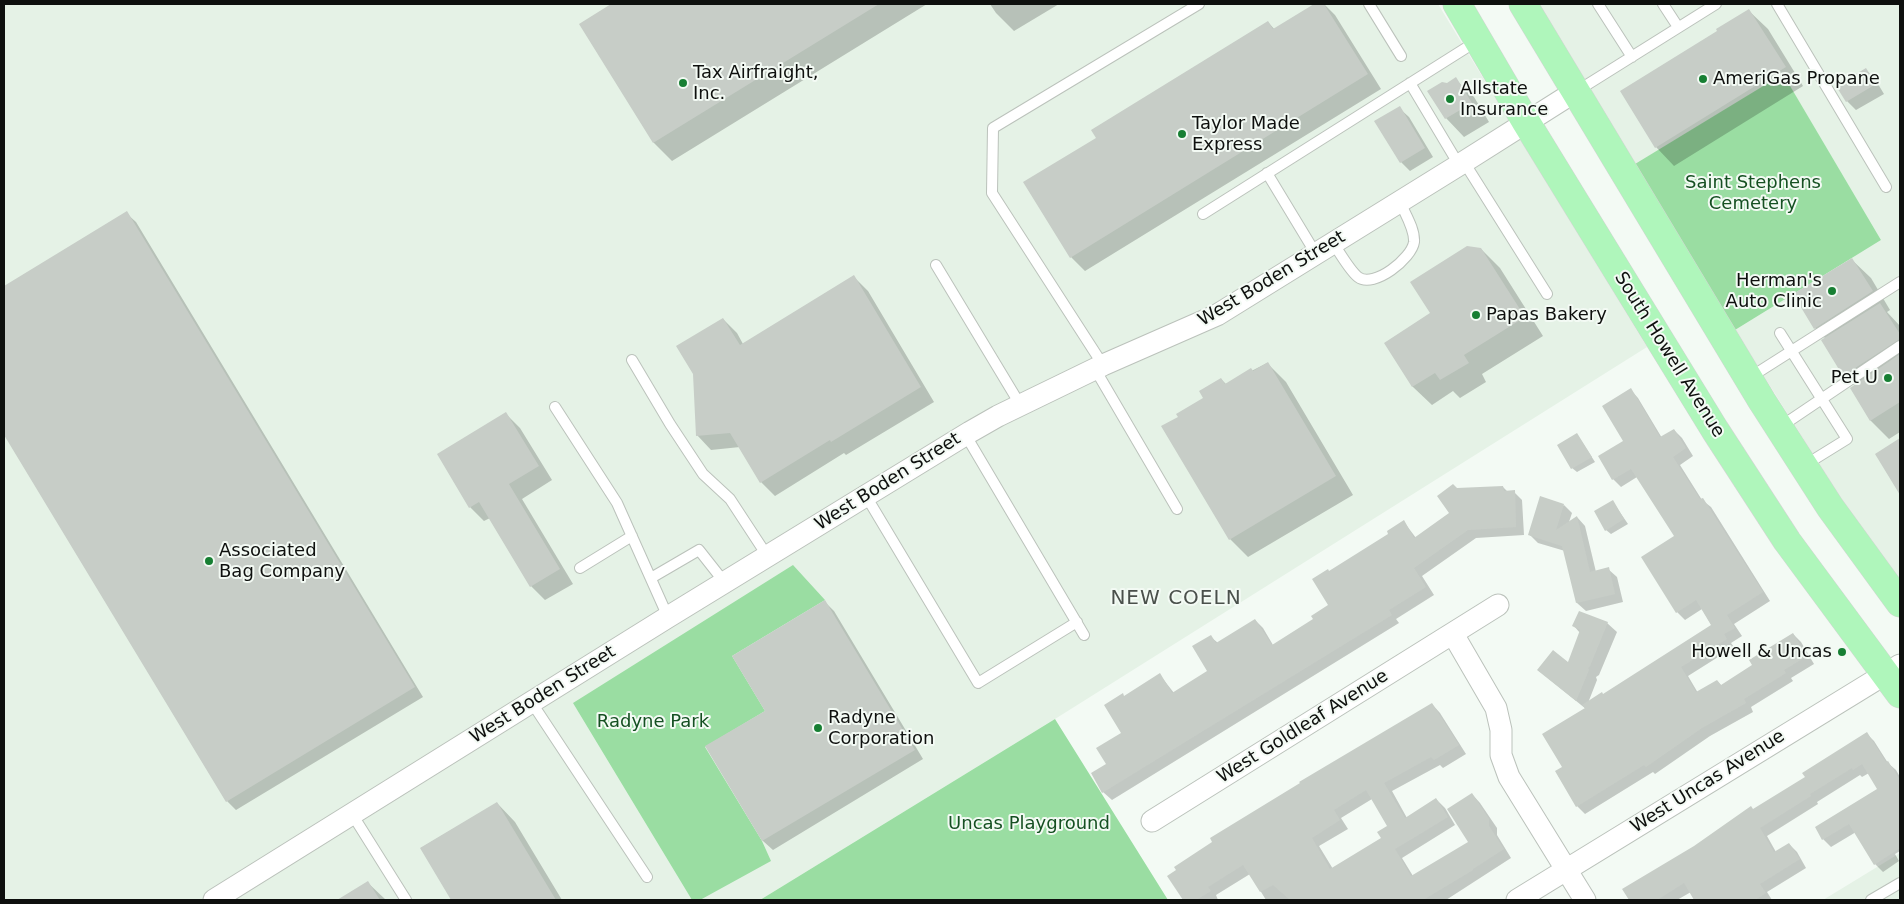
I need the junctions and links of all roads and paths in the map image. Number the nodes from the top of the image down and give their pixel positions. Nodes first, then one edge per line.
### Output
1 (1199, 4) edge
2 (1369, 4) edge
3 (1457, 4) edge
4 (1523, 4) edge
5 (1598, 4) edge
6 (1664, 4) edge
7 (1716, 4) edge
8 (1777, 4) edge
9 (1678, 28) junction
10 (1478, 41) junction
11 (1401, 56) dead end
12 (1632, 57) junction
13 (1410, 83) junction
14 (1576, 91) junction
15 (1526, 122) junction
16 (1462, 164) junction
17 (1267, 173) junction
18 (1886, 186) dead end
19 (1400, 202) junction
20 (1203, 214) dead end
21 (1325, 249) junction
22 (936, 265) dead end
23 (1900, 282) edge
24 (1546, 294) dead end
25 (1780, 333) dead end
26 (1900, 346) edge
27 (1791, 351) junction
28 (632, 360) dead end
29 (1099, 367) junction
30 (1748, 378) junction
31 (1822, 399) junction
32 (1020, 406) junction
33 (555, 407) dead end
34 (1779, 427) junction
35 (966, 434) junction
36 (1803, 466) junction
37 (866, 496) junction
38 (1177, 509) dead end
39 (632, 536) junction
40 (768, 557) junction
41 (580, 568) dead end
42 (651, 578) junction
43 (725, 583) junction
44 (1900, 603) edge
45 (1498, 605) dead end
46 (668, 617) junction
47 (1077, 622) junction
48 (1453, 634) junction
49 (1084, 635) dead end
50 (1895, 678) edge
51 (532, 703) junction
52 (352, 814) junction
53 (1152, 821) dead end
54 (1566, 869) junction
55 (647, 877) dead end
56 (1900, 883) edge
57 (214, 900) edge
58 (406, 900) edge
59 (1517, 900) edge
60 (1585, 900) edge
61 (1870, 900) edge

1 - 29 lane
2 - 11 lane
3 - 10 main road, South Howell Avenue
4 - 14 main road
5 - 12 lane
6 - 9 lane
7 - 9 lane
8 - 18 lane
9 - 12 lane
10 - 13 lane
10 - 15 main road, South Howell Avenue
12 - 14 lane
13 - 16 lane
13 - 17 lane
14 - 15 street, West Boden Street
14 - 30 main road
15 - 16 street, West Boden Street
15 - 50 main road, South Howell Avenue
16 - 19 street, West Boden Street
16 - 24 lane
17 - 20 lane
17 - 21 lane
19 - 21 street, West Boden Street
19 - 21 lane
21 - 29 street, West Boden Street
22 - 32 lane
23 - 27 lane
25 - 27 lane
26 - 31 lane
27 - 30 lane
27 - 31 lane
28 - 40 lane
29 - 32 street, West Boden Street
29 - 38 lane
30 - 34 main road
31 - 34 lane
31 - 36 lane
32 - 35 street, West Boden Street
33 - 39 lane
34 - 36 main road
35 - 37 street, West Boden Street
35 - 47 lane
36 - 44 main road
37 - 40 street, West Boden Street
37 - 47 lane
39 - 41 lane
39 - 42 lane
40 - 43 street, West Boden Street
42 - 43 lane
42 - 46 lane
43 - 46 street, West Boden Street
45 - 48 street, West Goldleaf Avenue
46 - 51 street, West Boden Street
47 - 49 lane
48 - 53 street, West Goldleaf Avenue
48 - 54 street
50 - 54 street, West Uncas Avenue
51 - 52 street, West Boden Street
51 - 55 lane
52 - 57 street, West Boden Street
52 - 58 lane
54 - 59 street, West Uncas Avenue
54 - 60 street
56 - 61 lane

